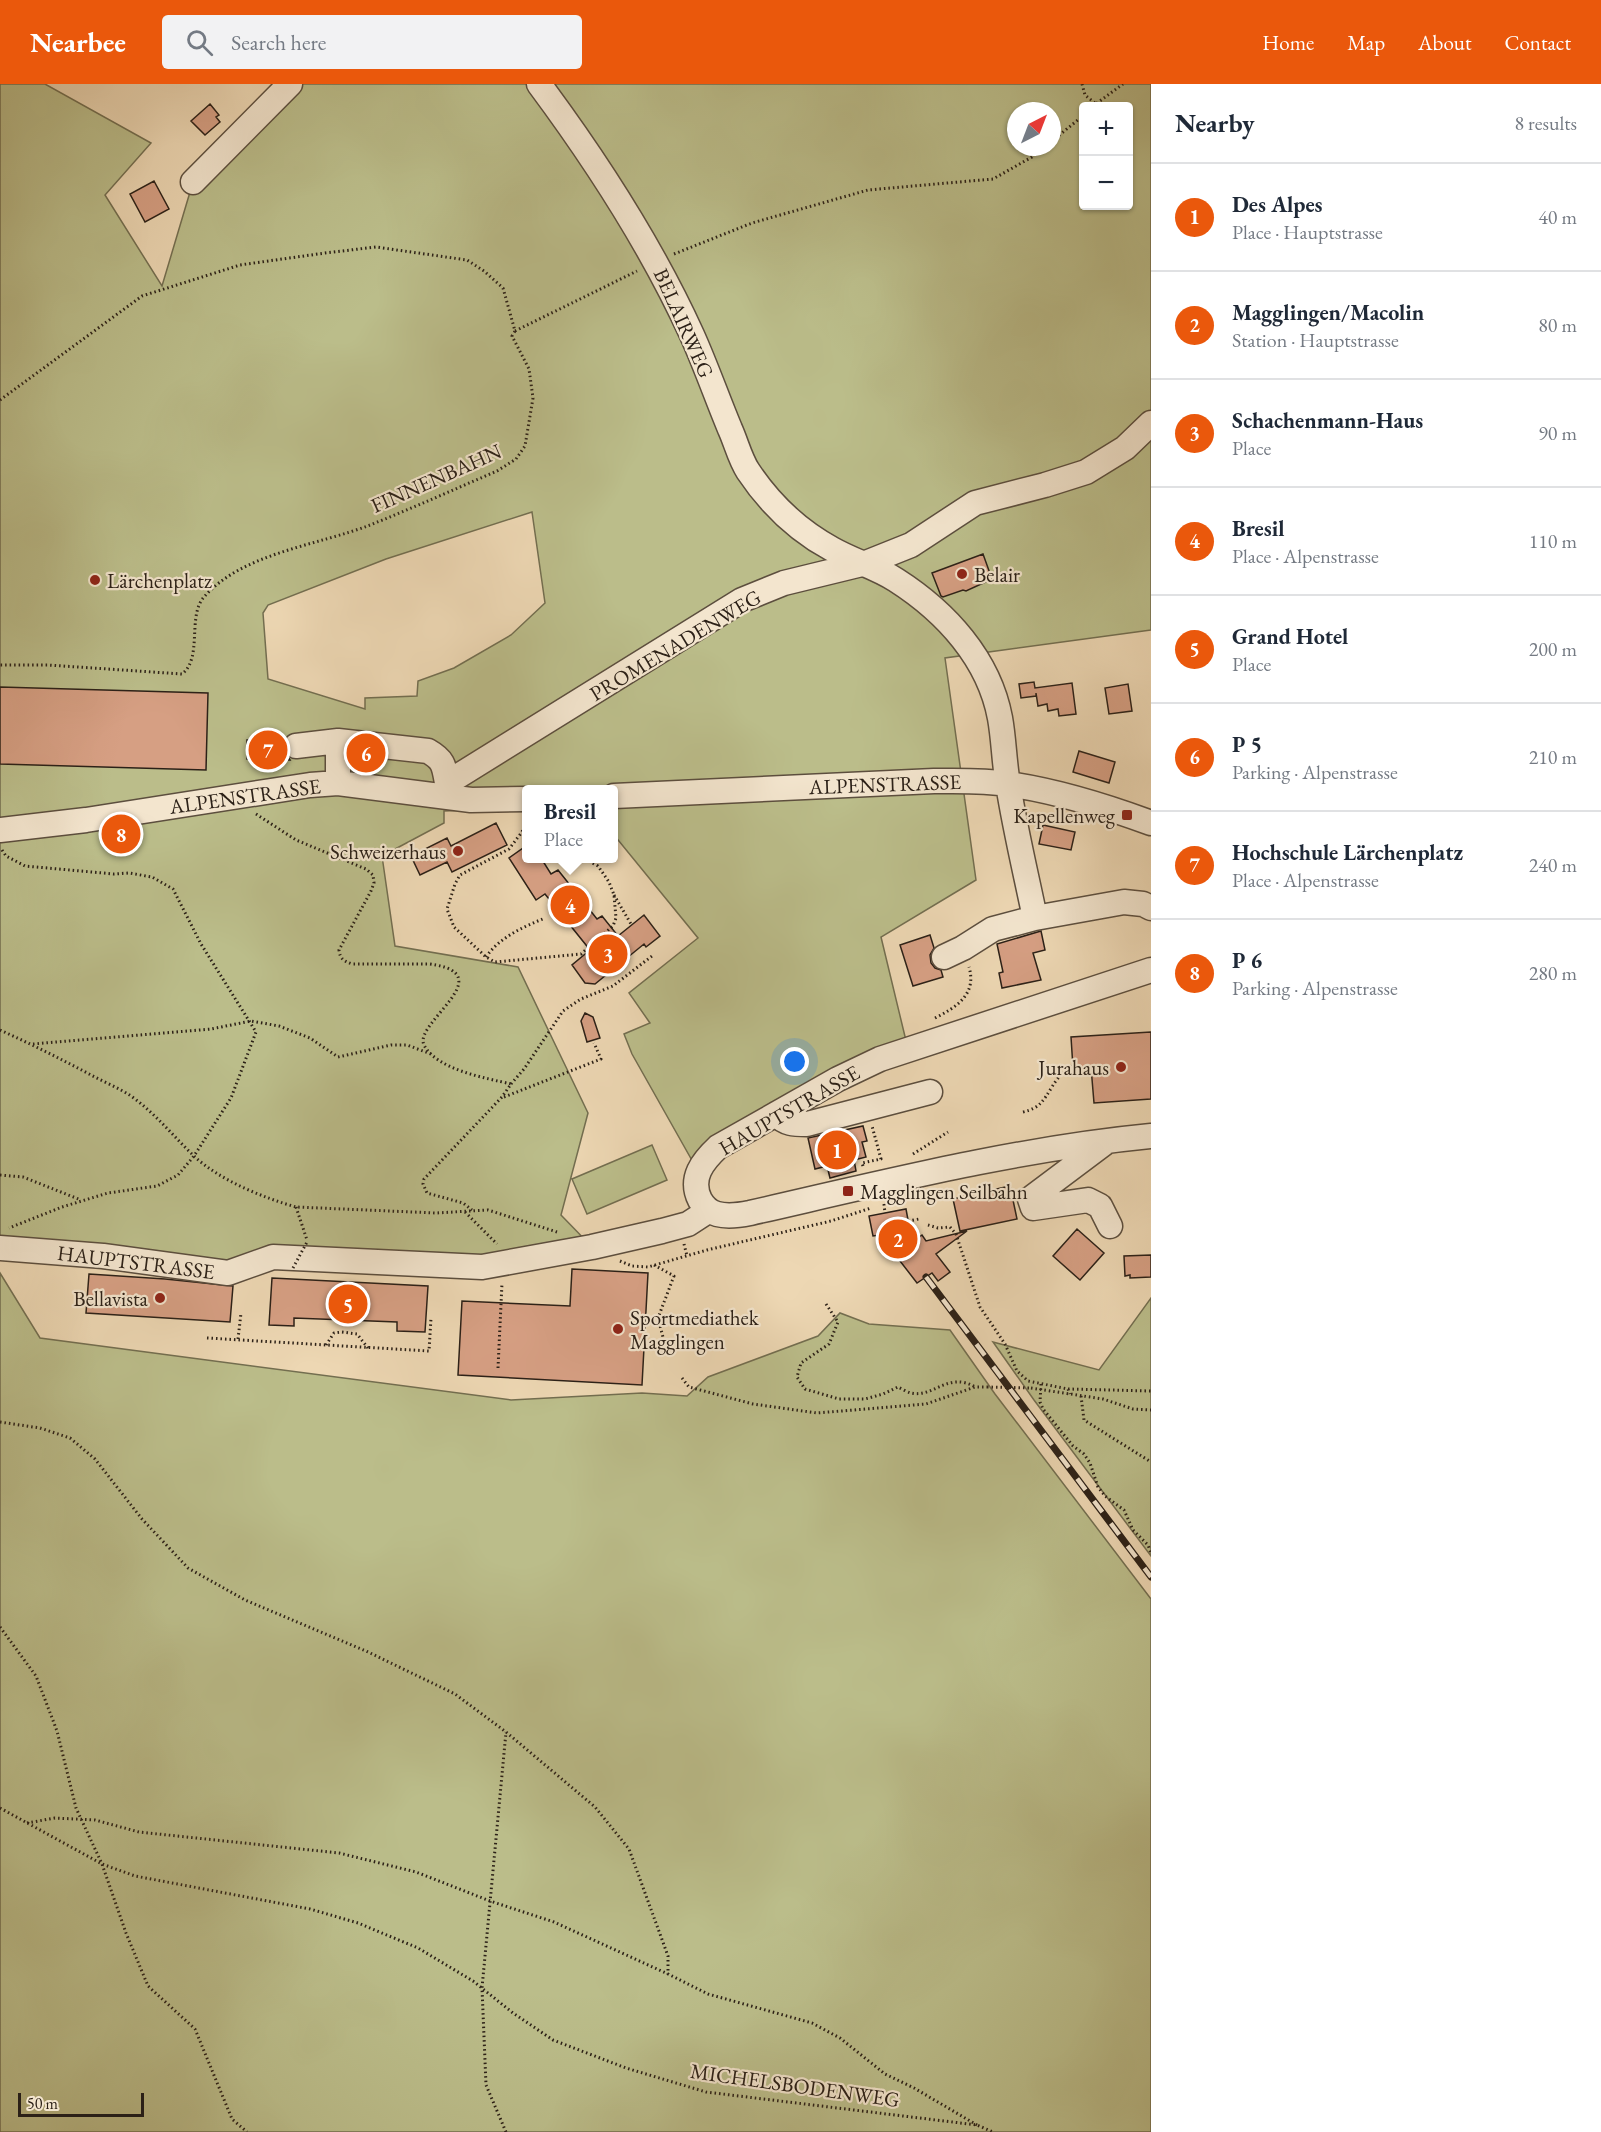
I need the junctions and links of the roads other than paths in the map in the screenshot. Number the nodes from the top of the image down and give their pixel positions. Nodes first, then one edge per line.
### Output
1 (290, 84) edge
2 (539, 84) edge
3 (193, 182) dead end
4 (1151, 423) edge
5 (833, 561) junction
6 (866, 563) junction
7 (338, 741) junction
8 (296, 746) dead end
9 (338, 783) junction
10 (1008, 784) junction
11 (446, 789) junction
12 (618, 796) edge
13 (522, 799) edge
14 (1151, 823) edge
15 (0, 830) edge
16 (1151, 908) edge
17 (1035, 918) junction
18 (954, 953) road end
19 (1151, 970) edge
20 (930, 1092) dead end
21 (776, 1114) junction
22 (1151, 1136) edge
23 (1108, 1140) junction
24 (708, 1211) junction
25 (1110, 1226) dead end
26 (3, 1239) edge

1 - 3 street
2 - 5 street, BELAIRWEG
4 - 6 street
5 - 6 street, BELAIRWEG
5 - 11 street, PROMENADENWEG
6 - 10 street, BELAIRWEG
7 - 8 street
7 - 9 street
7 - 11 street
9 - 11 street, ALPENSTRASSE
9 - 15 street, ALPENSTRASSE
10 - 12 street, ALPENSTRASSE
10 - 14 street, ALPENSTRASSE
10 - 17 street, BELAIRWEG
11 - 13 street, ALPENSTRASSE
16 - 17 street
17 - 18 street
19 - 21 street, HAUPTSTRASSE
20 - 21 street
21 - 24 street, HAUPTSTRASSE
22 - 23 street
23 - 24 street
23 - 25 street
24 - 26 street, HAUPTSTRASSE

